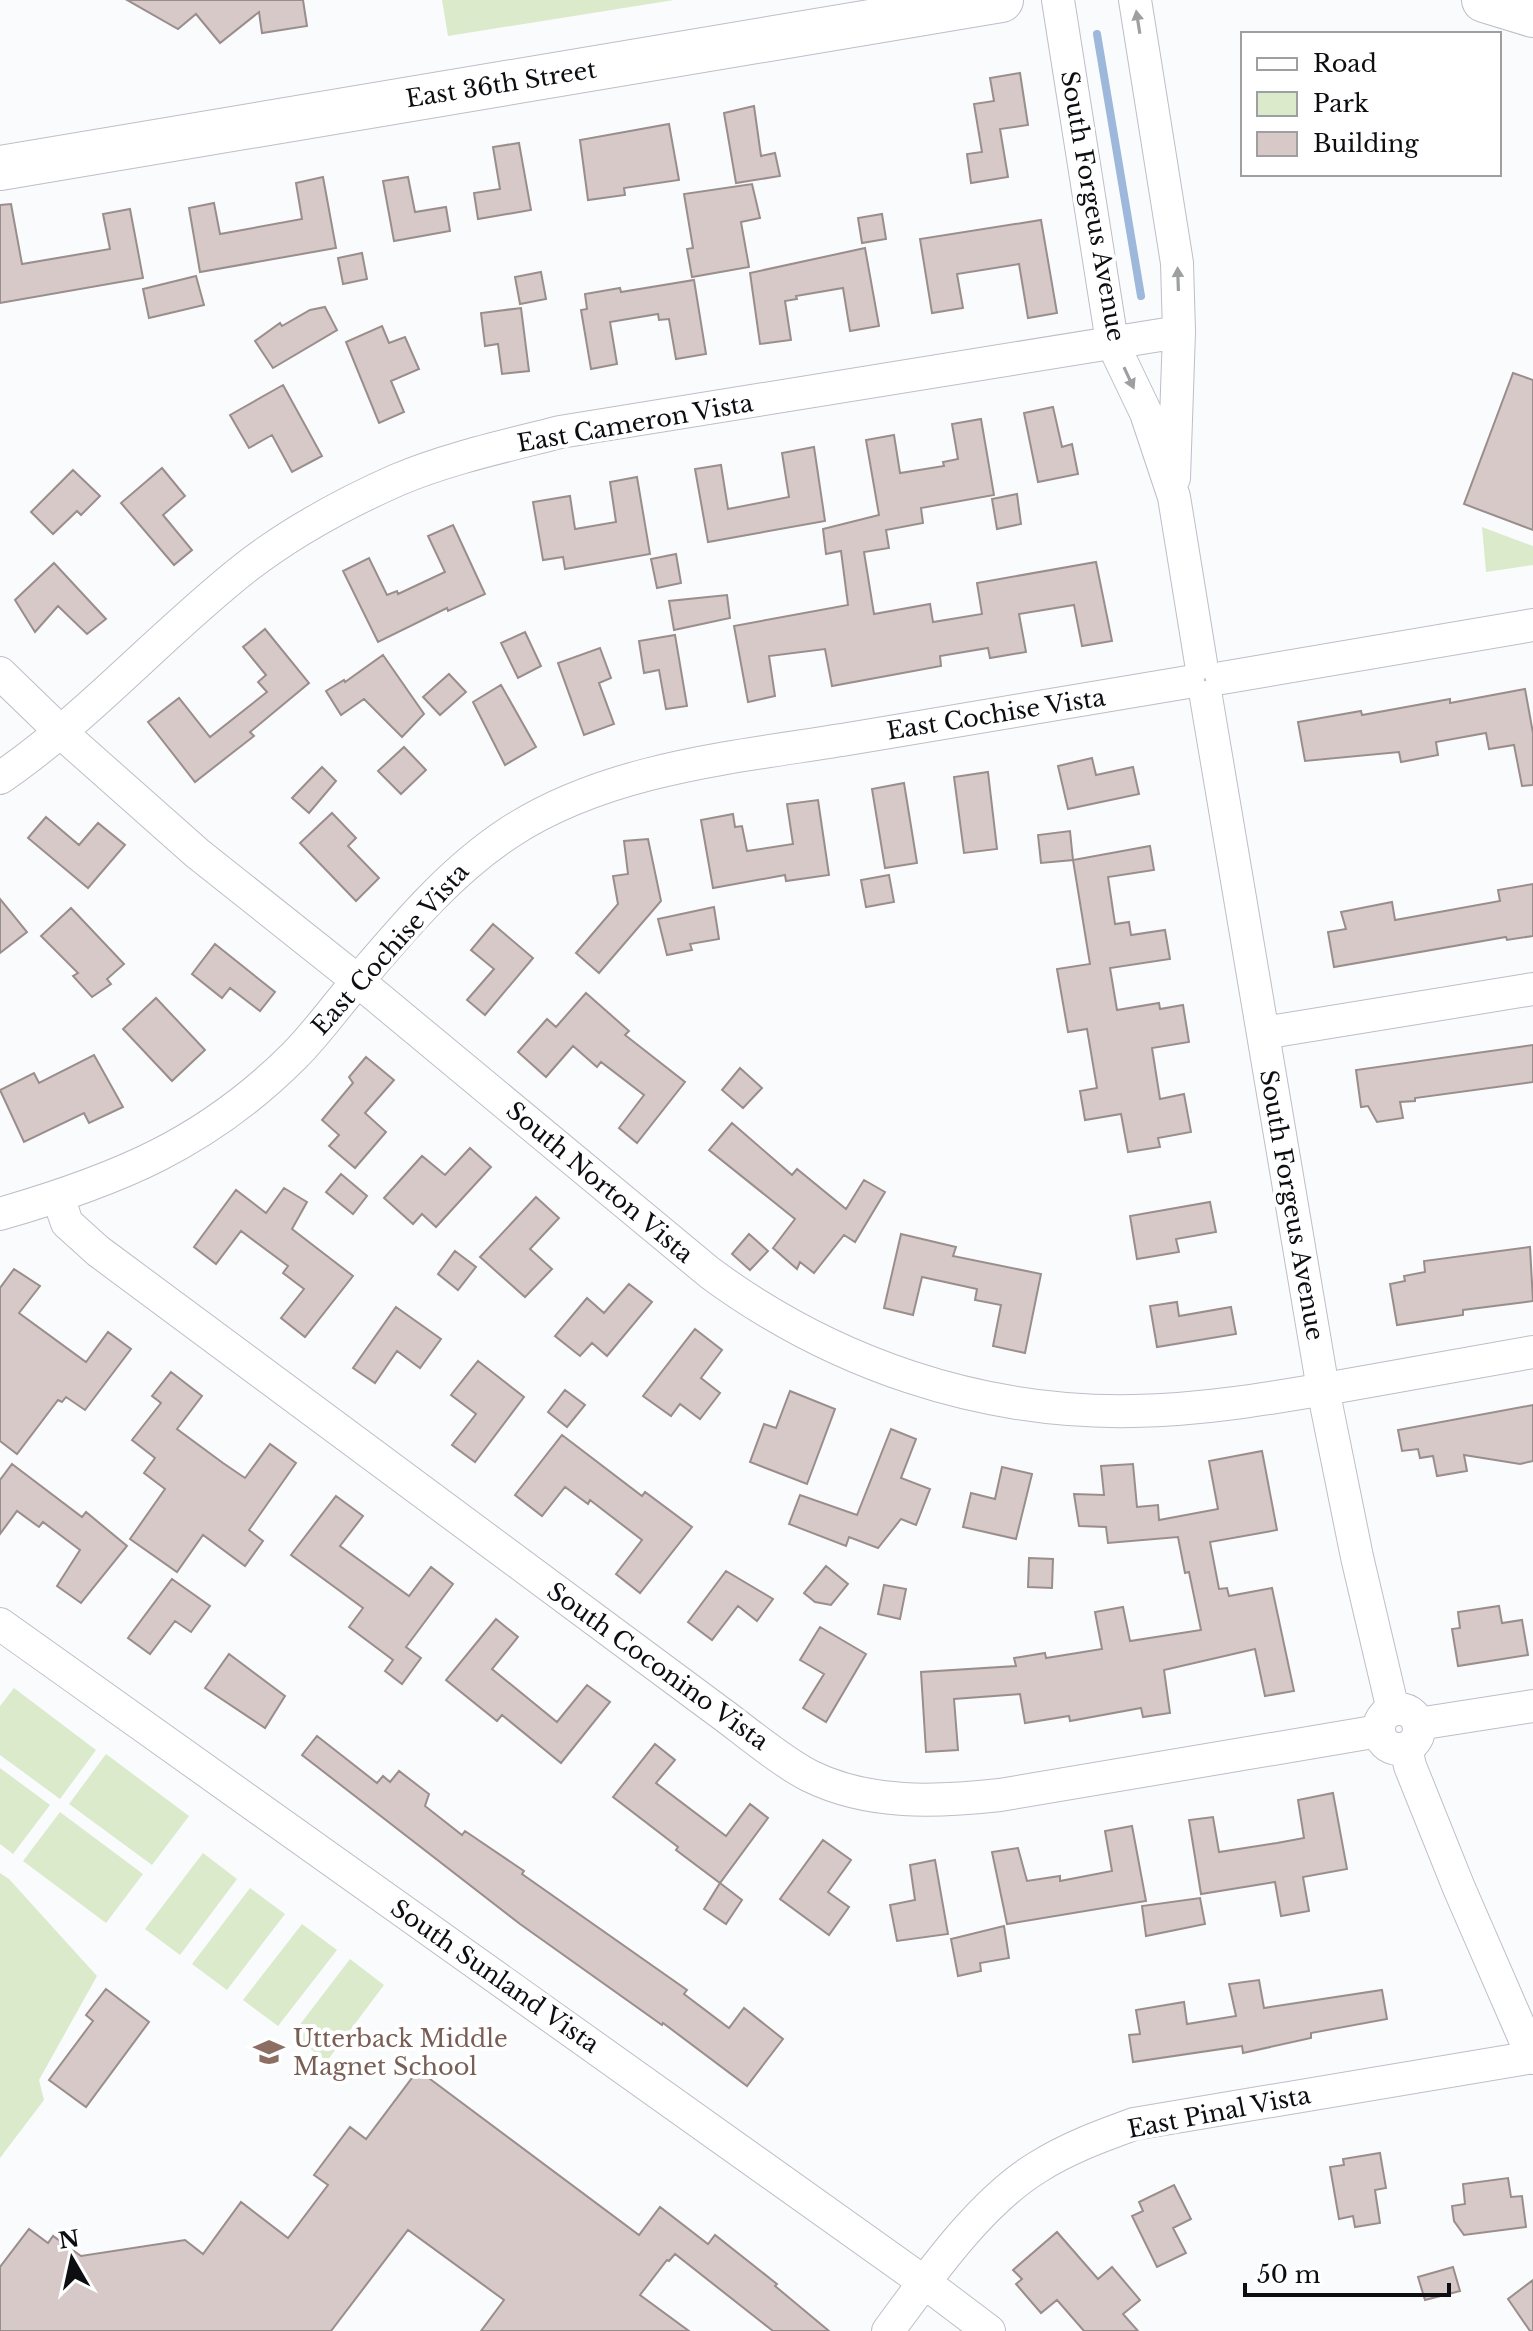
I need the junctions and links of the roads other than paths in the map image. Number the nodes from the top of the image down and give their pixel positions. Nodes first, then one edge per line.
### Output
1 (1001, 0) edge
2 (1058, 0) edge
3 (1135, 0) edge
4 (1484, 0) edge
5 (1533, 15) edge
6 (0, 168) edge
7 (1179, 332) junction
8 (1112, 342) junction
9 (1174, 497) junction
10 (1533, 625) edge
11 (0, 673) edge
12 (1204, 680) junction
13 (61, 731) junction
14 (0, 778) edge
15 (358, 981) junction
16 (1533, 989) edge
17 (1263, 1033) junction
18 (58, 1197) junction
19 (0, 1214) edge
20 (1533, 1352) edge
21 (1323, 1389) junction
22 (0, 1624) edge
23 (1533, 1706) edge
24 (1399, 1728) junction
25 (1533, 2057) edge
26 (924, 2282) junction
27 (888, 2331) edge
28 (989, 2331) edge

1 - 6 main road, East 36th Street
2 - 8 street, South Forgeus Avenue
7 -> 3 street, South Forgeus Avenue
4 - 5 main road
7 - 8 street, East Cameron Vista
7 - 9 street, South Forgeus Avenue
8 -> 9 street, South Forgeus Avenue
8 - 13 street, East Cameron Vista
9 - 12 street, South Forgeus Avenue
10 - 12 street, East Cochise Vista
11 - 13 street, South Norton Vista
12 - 15 street, East Cochise Vista
12 - 17 street, South Forgeus Avenue
13 - 14 street, East Cameron Vista
13 - 15 street, South Norton Vista
15 - 18 street, East Cochise Vista
15 - 21 street, South Norton Vista
16 - 17 street
17 - 21 street, South Forgeus Avenue
18 - 19 street, East Cochise Vista
18 - 24 street, South Coconino Vista
20 - 21 street, South Norton Vista
21 - 24 street, South Forgeus Avenue
22 - 26 street, South Sunland Vista
23 - 24 street, South Coconino Vista
24 - 25 street, South Forgeus Avenue
25 - 26 street, East Pinal Vista
26 - 27 street, East Pinal Vista
26 - 28 street, South Sunland Vista

